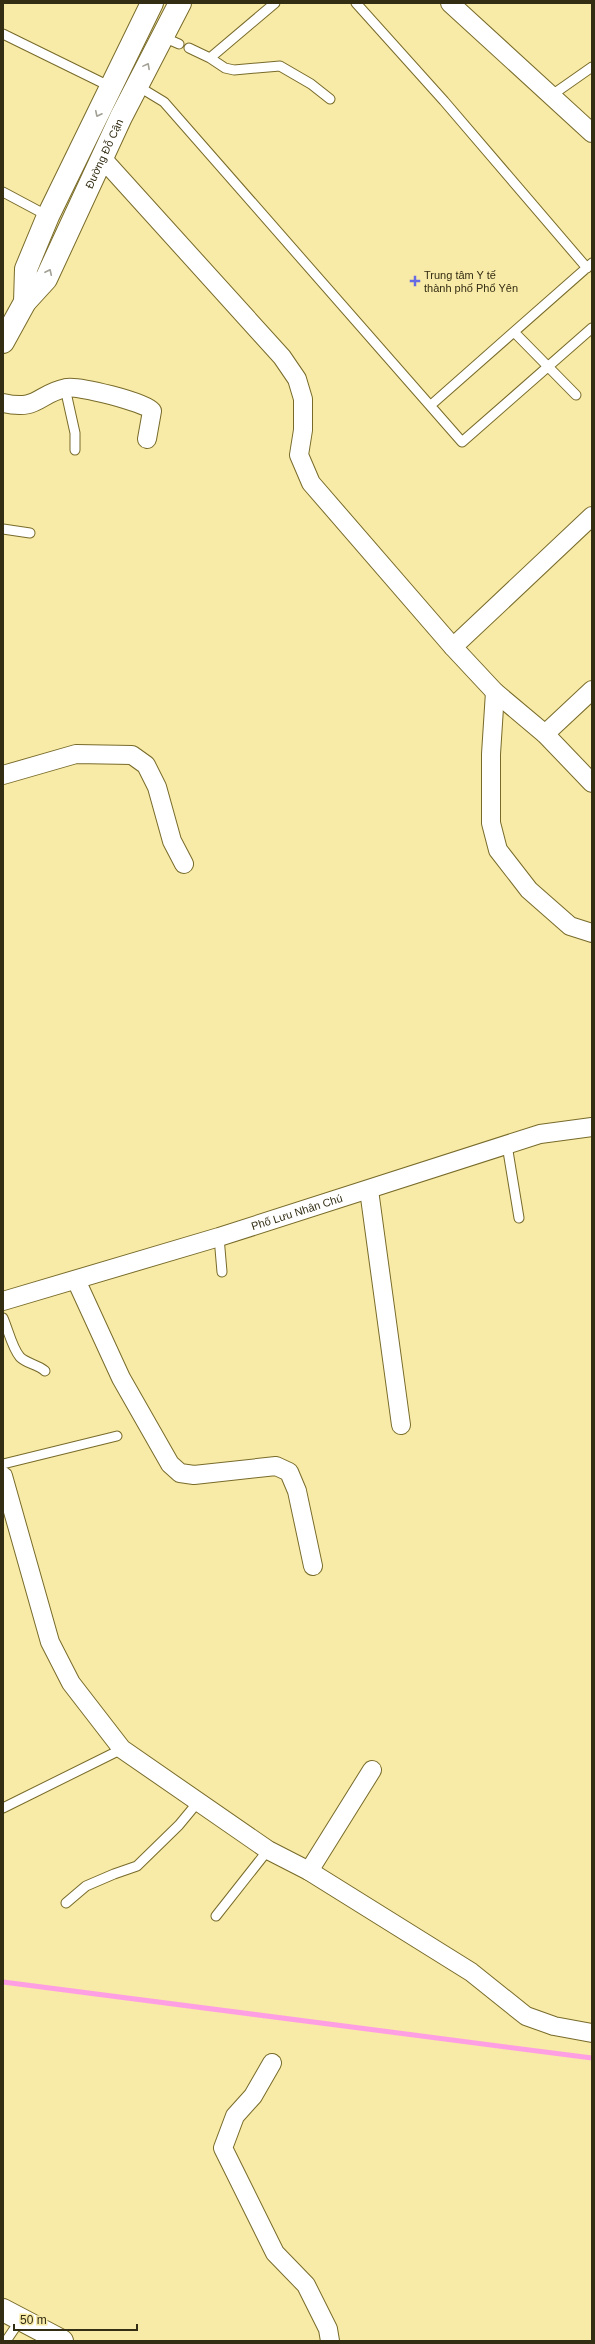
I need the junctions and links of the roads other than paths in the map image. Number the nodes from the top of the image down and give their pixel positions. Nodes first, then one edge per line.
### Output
1 (152, 3) edge
2 (180, 3) edge
3 (275, 3) edge
4 (356, 3) edge
5 (450, 3) edge
6 (3, 34) edge
7 (189, 48) dead end
8 (210, 58) junction
9 (592, 67) edge
10 (124, 82) junction
11 (552, 95) junction
12 (330, 99) dead end
13 (592, 133) edge
14 (102, 158) junction
15 (3, 192) edge
16 (48, 216) junction
17 (589, 265) edge
18 (25, 302) junction
19 (592, 328) edge
20 (514, 332) junction
21 (3, 342) edge
22 (548, 366) junction
23 (65, 388) junction
24 (576, 395) dead end
25 (3, 403) edge
26 (431, 405) junction
27 (147, 439) dead end
28 (75, 450) dead end
29 (592, 516) edge
30 (3, 529) edge
31 (30, 533) dead end
32 (453, 647) junction
33 (592, 690) edge
34 (495, 692) junction
35 (545, 734) junction
36 (3, 775) edge
37 (592, 783) edge
38 (184, 864) dead end
39 (592, 933) edge
40 (592, 1127) edge
41 (507, 1145) junction
42 (369, 1190) junction
43 (519, 1218) dead end
44 (218, 1237) junction
45 (222, 1272) dead end
46 (76, 1280) junction
47 (3, 1301) edge
48 (3, 1318) edge
49 (45, 1371) dead end
50 (401, 1425) dead end
51 (117, 1436) dead end
52 (3, 1464) edge
53 (3, 1476) edge
54 (314, 1566) dead end
55 (122, 1749) junction
56 (372, 1770) dead end
57 (198, 1802) junction
58 (3, 1808) edge
59 (268, 1850) junction
60 (309, 1871) junction
61 (66, 1903) dead end
62 (216, 1916) dead end
63 (592, 2033) edge
64 (272, 2063) dead end
65 (12, 2315) edge
66 (6, 2341) edge
67 (62, 2341) edge
68 (330, 2341) edge

1 - 10 main road, Đường Đỗ Cận
10 -> 2 main road, Đường Đỗ Cận
3 - 8 lane
4 - 17 lane
5 - 11 street
6 - 10 lane
7 - 8 lane
8 - 12 lane
9 - 11 lane
10 - 14 main road, Đường Đỗ Cận
10 -> 16 main road, Đường Đỗ Cận
10 - 26 lane
11 - 13 street
18 -> 14 main road, Đường Đỗ Cận
14 - 32 street
15 - 16 lane
16 - 18 main road, Đường Đỗ Cận
17 - 20 lane
18 - 21 main road, Đường Đỗ Cận
19 - 22 lane
20 - 22 lane
20 - 26 lane
22 - 24 lane
22 - 26 lane
23 - 25 street
23 - 27 street
23 - 28 lane
29 - 32 street
30 - 31 lane
32 - 34 street
33 - 35 street
34 - 35 street
34 - 39 street
35 - 37 street
36 - 38 street
40 - 41 street, Phố Lưu Nhân Chú
41 - 42 street, Phố Lưu Nhân Chú
41 - 43 lane
42 - 44 street, Phố Lưu Nhân Chú
42 - 50 street
44 - 45 lane
44 - 46 street, Phố Lưu Nhân Chú
46 - 47 street, Phố Lưu Nhân Chú
46 - 54 street
48 - 49 lane
51 - 52 lane
53 - 55 street
55 - 57 street
55 - 58 lane
56 - 60 street
57 - 59 street
57 - 61 lane
59 - 60 street
59 - 62 lane
60 - 63 street
64 - 68 street
65 - 66 lane
65 - 67 main road

